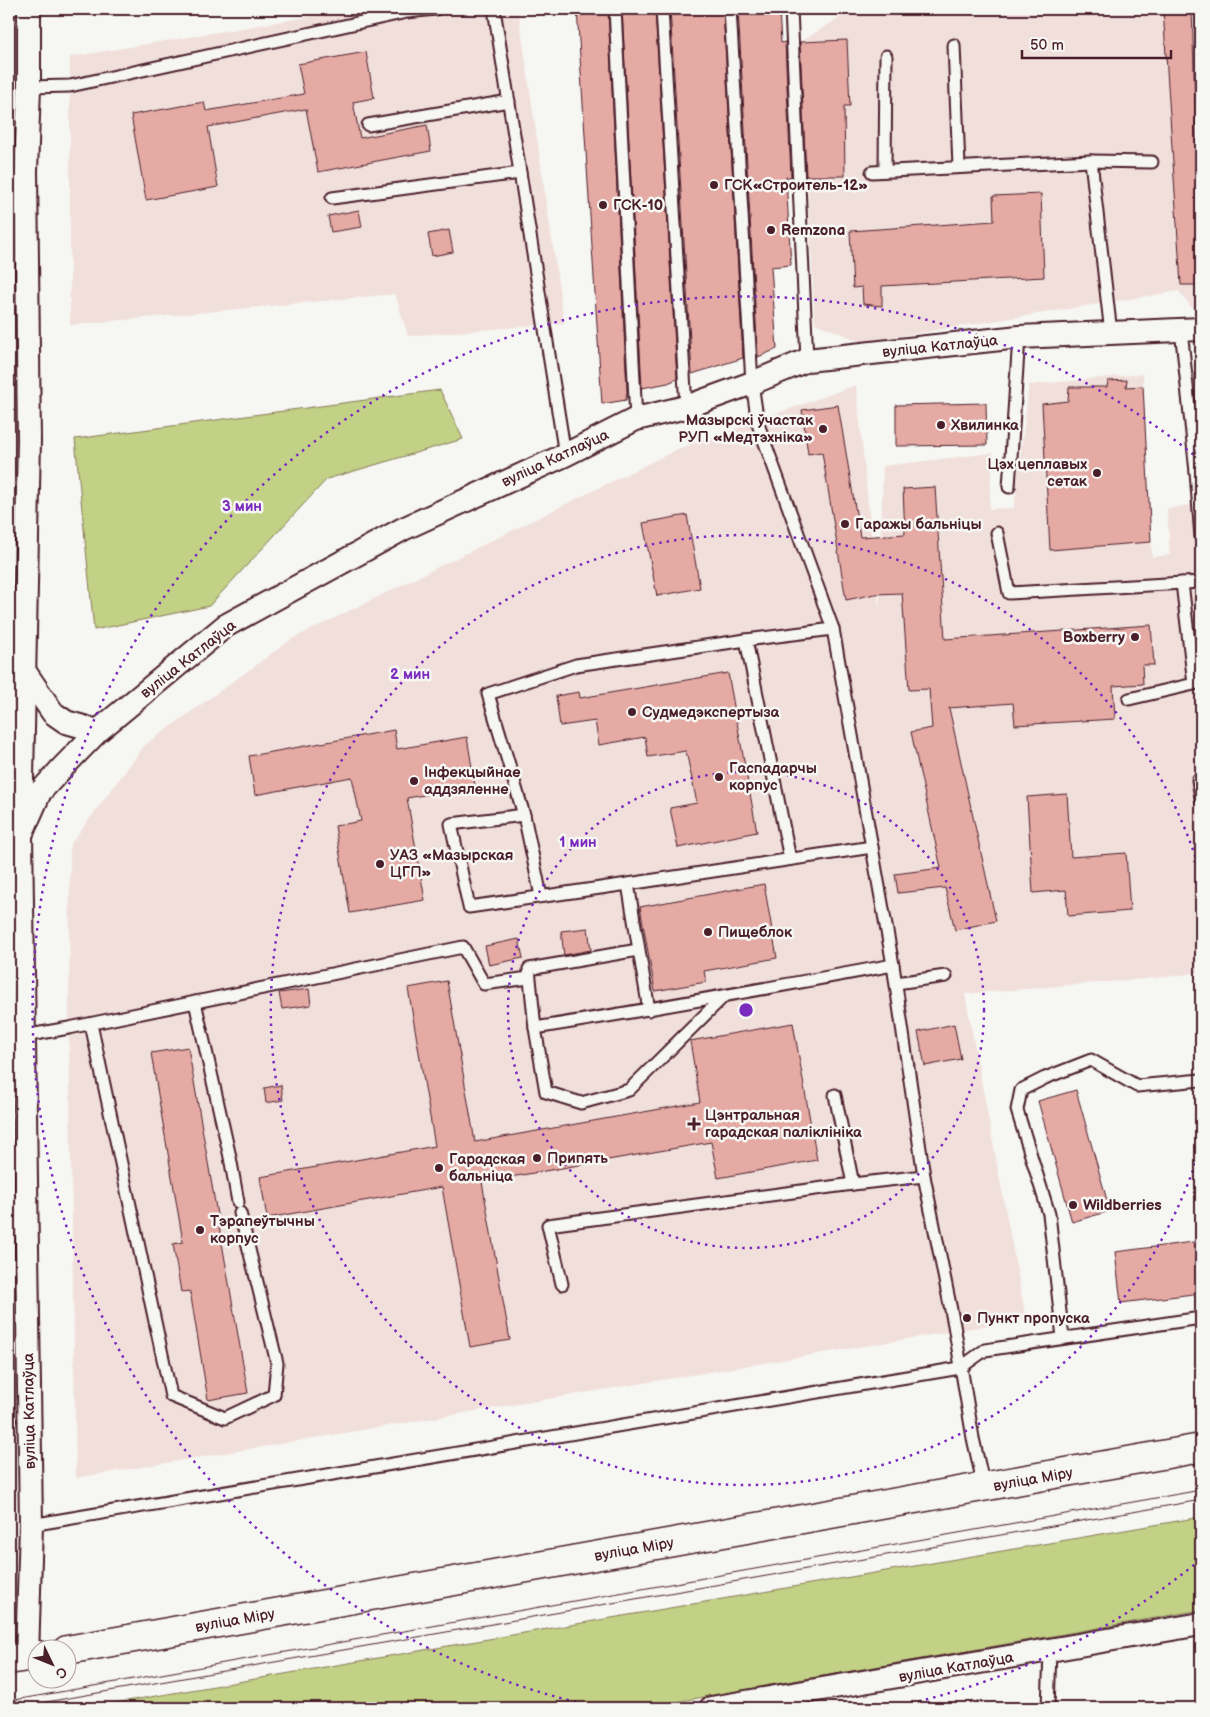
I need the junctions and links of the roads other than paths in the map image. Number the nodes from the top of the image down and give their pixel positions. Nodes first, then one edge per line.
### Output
1 (29, 9) edge
2 (436, 9) edge
3 (494, 9) edge
4 (615, 9) edge
5 (662, 9) edge
6 (730, 9) edge
7 (791, 9) edge
8 (954, 45) dead end
9 (886, 56) dead end
10 (29, 86) junction
11 (508, 101) junction
12 (368, 125) dead end
13 (1091, 161) junction
14 (1152, 162) dead end
15 (959, 168) junction
16 (885, 171) junction
17 (872, 172) dead end
18 (520, 173) junction
19 (332, 198) dead end
20 (1191, 329) edge
21 (1111, 333) junction
22 (1019, 337) junction
23 (807, 360) junction
24 (752, 383) junction
25 (686, 407) junction
26 (636, 419) junction
27 (565, 455) junction
28 (1198, 472) edge
29 (1010, 487) dead end
30 (997, 533) dead end
31 (1201, 538) edge
32 (1201, 582) edge
33 (1182, 583) junction
34 (833, 629) junction
35 (746, 640) junction
36 (24, 669) junction
37 (1129, 699) dead end
38 (98, 731) junction
39 (1201, 779) edge
40 (1201, 798) edge
41 (524, 815) junction
42 (21, 835) junction
43 (872, 846) junction
44 (790, 859) junction
45 (628, 884) junction
46 (541, 896) junction
47 (638, 950) junction
48 (893, 965) junction
49 (946, 976) dead end
50 (530, 978) junction
51 (896, 983) junction
52 (724, 996) junction
53 (195, 1002) junction
54 (649, 1010) junction
55 (91, 1024) junction
56 (535, 1028) junction
57 (24, 1036) junction
58 (1201, 1080) edge
59 (835, 1095) dead end
60 (924, 1176) junction
61 (853, 1184) junction
62 (562, 1284) dead end
63 (1201, 1318) edge
64 (1063, 1338) junction
65 (960, 1368) junction
66 (1201, 1448) edge
67 (984, 1488) junction
68 (31, 1525) junction
69 (1201, 1624) edge
70 (78, 1648) edge
71 (1050, 1651) junction
72 (24, 1657) edge
73 (711, 1708) edge
74 (1048, 1708) edge

1 - 10 street, вуліца Катлаўца
2 - 10 lane
3 - 11 lane
4 - 26 lane
5 - 25 lane
6 - 24 lane
7 - 23 lane
8 - 15 lane
9 - 16 lane
10 - 36 street, вуліца Катлаўца
11 - 12 lane
11 - 18 lane
13 - 14 lane
13 - 15 lane
13 - 21 lane
15 - 16 lane
16 - 17 lane
18 - 19 lane
18 - 27 lane
20 - 21 street, вуліца Катлаўца
20 - 28 lane
21 - 22 street, вуліца Катлаўца
22 - 23 street, вуліца Катлаўца
22 - 29 lane
23 - 24 street, вуліца Катлаўца
24 - 25 street, вуліца Катлаўца
24 - 34 lane
25 - 26 street, вуліца Катлаўца
26 - 27 street, вуліца Катлаўца
27 - 38 street, вуліца Катлаўца
28 - 31 lane
30 - 33 lane
32 - 33 lane
33 - 37 lane
34 - 35 lane
34 - 43 lane
35 - 41 lane
35 - 44 lane
36 - 38 street
36 - 42 street, вуліца Катлаўца
38 - 42 street, вуліца Катлаўца
39 - 40 lane
41 - 46 lane
41 - 46 lane
42 - 57 street, вуліца Катлаўца
43 - 44 lane
43 - 48 lane
44 - 45 lane
45 - 46 lane
45 - 47 lane
47 - 50 lane
47 - 54 lane
48 - 51 lane
48 - 52 lane
49 - 51 lane
50 - 53 lane
50 - 56 lane
51 - 60 lane
52 - 54 lane
52 - 56 lane
53 - 55 lane
53 - 55 lane
54 - 56 lane
55 - 57 lane
57 - 68 street, вуліца Катлаўца
58 - 64 lane
59 - 61 lane
60 - 61 lane
60 - 65 lane
61 - 62 lane
63 - 64 lane
64 - 65 lane
65 - 67 lane
65 - 68 lane
66 - 67 main road, вуліца Міру
67 - 70 main road, вуліца Міру
68 - 72 street, вуліца Катлаўца
69 - 71 street, вуліца Катлаўца
71 - 73 street, вуліца Катлаўца
71 - 74 lane

